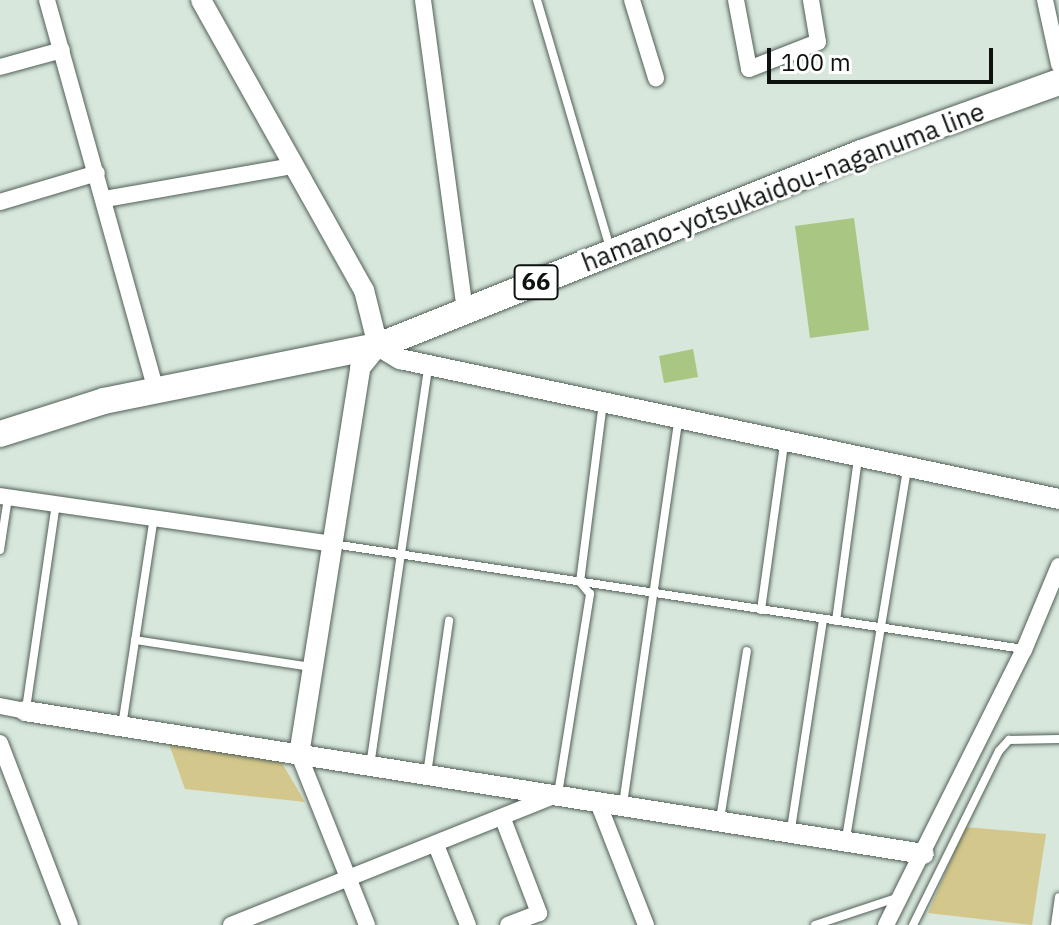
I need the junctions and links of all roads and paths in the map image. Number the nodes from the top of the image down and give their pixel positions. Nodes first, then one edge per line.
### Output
1 (47, 0) edge
2 (423, 0) edge
3 (537, 0) edge
4 (632, 0) edge
5 (736, 0) edge
6 (811, 0) edge
7 (1045, 0) edge
8 (207, 3) edge
9 (62, 50) junction
10 (1059, 64) edge
11 (0, 67) edge
12 (656, 78) dead end
13 (1059, 82) edge
14 (293, 166) junction
15 (97, 173) junction
16 (105, 199) junction
17 (0, 202) edge
18 (612, 252) junction
19 (465, 310) junction
20 (378, 346) junction
21 (428, 368) junction
22 (156, 390) junction
23 (604, 402) junction
24 (678, 419) junction
25 (0, 434) edge
26 (784, 444) junction
27 (858, 458) junction
28 (908, 468) junction
29 (4, 496) edge
30 (1059, 499) edge
31 (56, 504) junction
32 (154, 517) junction
33 (332, 544) junction
34 (0, 550) edge
35 (402, 555) junction
36 (1059, 566) edge
37 (580, 582) junction
38 (654, 593) junction
39 (761, 610) junction
40 (823, 619) junction
41 (449, 621) dead end
42 (836, 621) junction
43 (882, 628) junction
44 (135, 640) junction
45 (1024, 650) junction
46 (747, 651) dead end
47 (313, 667) junction
48 (0, 706) edge
49 (25, 711) junction
50 (121, 728) junction
51 (1059, 739) edge
52 (0, 743) edge
53 (299, 755) junction
54 (370, 766) junction
55 (427, 774) junction
56 (558, 794) junction
57 (597, 800) junction
58 (623, 804) junction
59 (503, 819) junction
60 (720, 819) junction
61 (791, 829) junction
62 (846, 838) junction
63 (436, 845) junction
64 (924, 854) junction
65 (349, 879) junction
66 (903, 896) junction
67 (1059, 897) edge
68 (70, 925) edge
69 (231, 925) edge
70 (367, 925) edge
71 (468, 925) edge
72 (508, 925) edge
73 (646, 925) edge
74 (815, 925) edge
75 (886, 925) edge
76 (913, 925) edge
77 (1055, 925) edge

1 - 9 street
2 - 19 street
3 - 18 lane
4 - 12 street
5 - 6 street
7 - 10 street
8 - 14 street
9 - 11 street
9 - 15 street
13 - 18 main road, hamano-yotsukaidou-naganuma line / 66
14 - 16 street
14 - 20 street
15 - 16 street
15 - 17 street
16 - 22 street
18 - 19 main road, hamano-yotsukaidou-naganuma line / 66
19 - 20 main road, hamano-yotsukaidou-naganuma line / 66
20 - 21 street
20 - 22 main road, hamano-yotsukaidou-naganuma line / 66
20 - 33 street
21 - 23 street
21 - 35 lane
22 - 25 main road, hamano-yotsukaidou-naganuma line / 66
23 - 24 street
23 - 37 lane
24 - 26 street
24 - 38 lane
26 - 27 street
26 - 39 lane
27 - 28 street
27 - 42 lane
28 - 30 street
28 - 43 lane
29 - 31 street
29 - 34 lane
31 - 32 street
31 - 49 lane
32 - 33 street
32 - 44 lane
33 - 35 lane
33 - 47 street
35 - 37 lane
35 - 54 lane
36 - 45 street
37 - 38 lane
37 - 56 lane
38 - 39 lane
38 - 58 lane
39 - 40 lane
40 - 42 lane
40 - 61 lane
41 - 55 lane
42 - 43 lane
43 - 45 lane
43 - 62 lane
44 - 47 lane
44 - 50 lane
45 - 64 street
46 - 60 lane
47 - 53 street
48 - 49 street
49 - 50 street
50 - 53 street
51 - 76 lane
52 - 68 street
53 - 54 street
53 - 65 street
54 - 55 street
55 - 56 street
56 - 57 street
56 - 59 street
57 - 58 street
57 - 73 street
58 - 60 street
59 - 63 street
59 - 72 street
60 - 61 street
61 - 62 street
62 - 64 street
63 - 65 street
63 - 71 street
64 - 66 street
65 - 69 street
65 - 70 street
66 - 74 lane
66 - 75 street
67 - 77 lane

